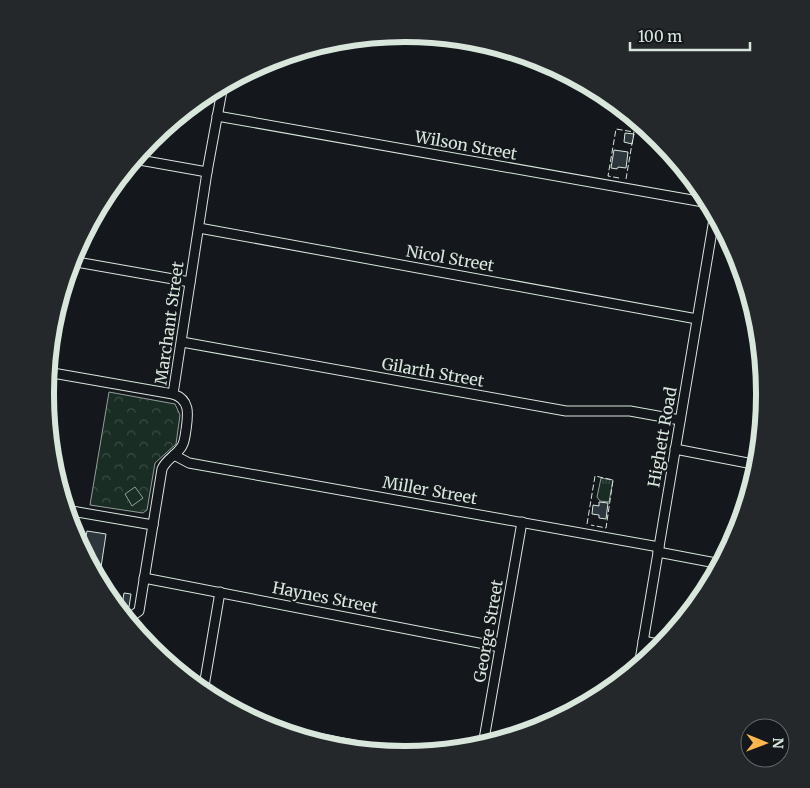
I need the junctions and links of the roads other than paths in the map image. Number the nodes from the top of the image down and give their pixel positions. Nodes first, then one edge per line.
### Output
1 (221, 95) edge
2 (217, 116) junction
3 (142, 160) edge
4 (207, 172) junction
5 (698, 201) edge
6 (713, 225) edge
7 (198, 228) junction
8 (79, 262) edge
9 (190, 282) junction
10 (697, 318) junction
11 (182, 342) junction
12 (54, 373) edge
13 (174, 394) junction
14 (680, 420) junction
15 (182, 447) junction
16 (675, 449) junction
17 (174, 455) junction
18 (195, 463) junction
19 (750, 463) edge
20 (74, 511) edge
21 (522, 522) junction
22 (153, 524) junction
23 (658, 549) junction
24 (713, 562) edge
25 (144, 578) junction
26 (220, 592) junction
27 (133, 616) edge
28 (643, 641) junction
29 (654, 643) edge
30 (500, 646) junction
31 (641, 655) edge
32 (205, 682) edge
33 (484, 737) edge

1 - 2 street, Marchant Street
2 - 4 street, Marchant Street
2 - 5 street, Wilson Street
3 - 4 street
4 - 7 street, Marchant Street
6 - 10 street, Highett Road
7 - 9 street, Marchant Street
7 - 10 street, Nicol Street
8 - 9 street
9 - 11 street, Marchant Street
10 - 14 street, Highett Road
11 - 13 street, Marchant Street
11 - 14 street, Gilarth Street
12 - 13 street
13 - 15 street, Marchant Street
14 - 16 street, Highett Road
15 - 17 street
15 - 18 street
16 - 19 street
16 - 23 street, Highett Road
17 - 18 street, Miller Street
17 - 22 street
18 - 21 street, Miller Street
20 - 22 street
21 - 23 street, Miller Street
21 - 30 street, George Street
22 - 25 street
23 - 24 street, Miller Street
23 - 28 street, Highett Road
25 - 26 street, Haynes Street
25 - 27 street
26 - 30 street, Haynes Street
26 - 32 street
28 - 29 street
28 - 31 street, Highett Road
30 - 33 street, George Street

